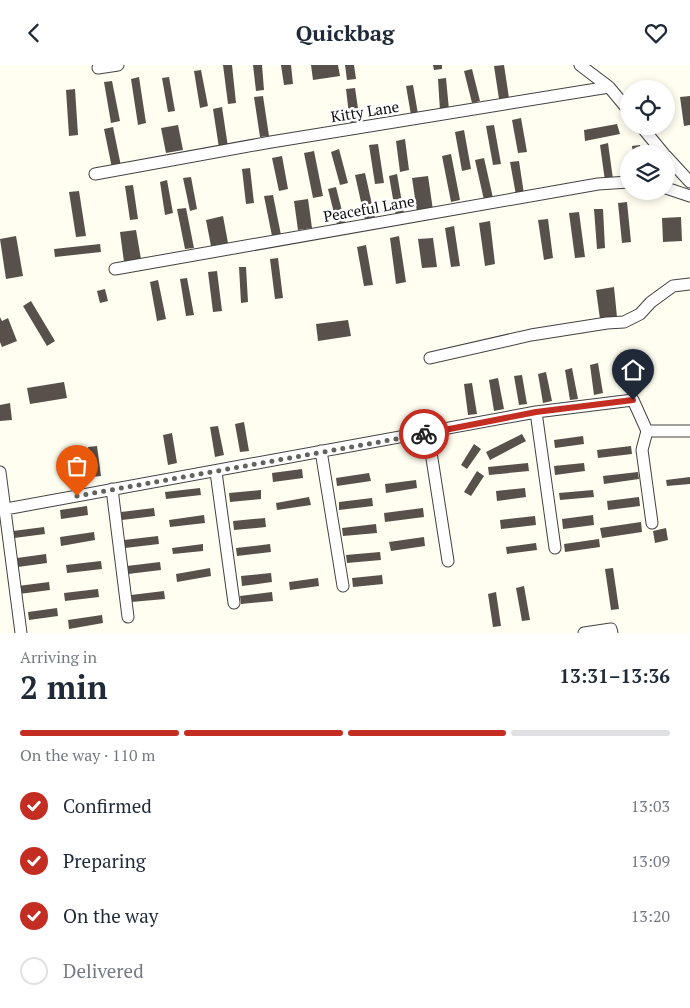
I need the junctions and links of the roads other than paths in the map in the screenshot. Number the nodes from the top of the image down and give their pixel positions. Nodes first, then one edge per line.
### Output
1 (118, 65) edge
2 (580, 65) edge
3 (98, 68) dead end
4 (609, 87) junction
5 (620, 100) edge
6 (648, 135) edge
7 (657, 145) edge
8 (675, 166) edge
9 (96, 174) dead end
10 (690, 182) edge
11 (620, 183) edge
12 (675, 191) edge
13 (690, 196) edge
14 (115, 269) dead end
15 (690, 284) edge
16 (430, 358) dead end
17 (536, 412) junction
18 (646, 431) junction
19 (690, 431) edge
20 (428, 433) junction
21 (321, 451) junction
22 (216, 471) junction
23 (0, 472) edge
24 (112, 489) junction
25 (3, 510) edge
26 (652, 523) dead end
27 (555, 547) dead end
28 (448, 561) dead end
29 (343, 586) dead end
30 (234, 603) dead end
31 (128, 617) dead end
32 (22, 633) edge
33 (584, 633) edge
34 (612, 633) edge

1 - 3 street
2 - 4 street
4 - 5 street
4 - 9 street, Kitty Lane
6 - 7 street
8 - 10 street
11 - 14 street, Peaceful Lane
12 - 13 street
15 - 16 street
17 - 18 street
17 - 20 street
17 - 27 street
18 - 19 street
18 - 26 street
20 - 21 street
20 - 28 street
21 - 22 street
21 - 29 street
22 - 24 street
22 - 30 street
23 - 25 street
24 - 25 street
24 - 31 street
25 - 32 street
33 - 34 street

